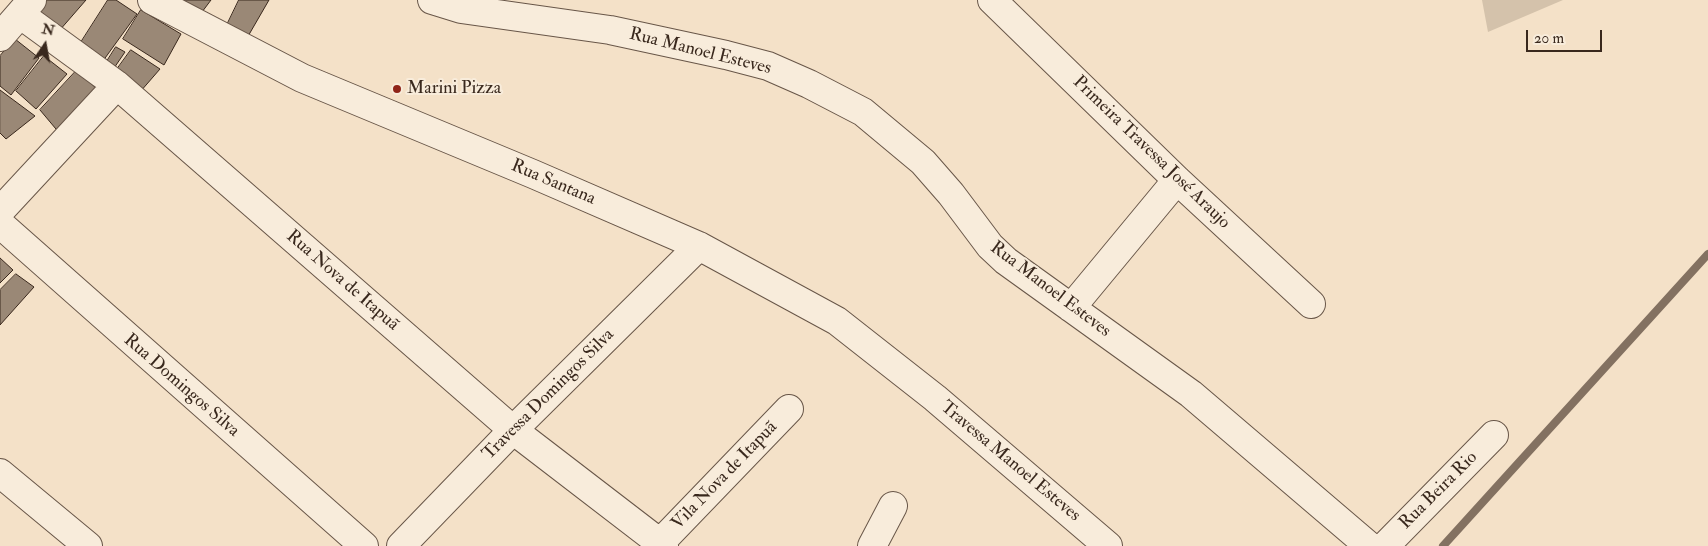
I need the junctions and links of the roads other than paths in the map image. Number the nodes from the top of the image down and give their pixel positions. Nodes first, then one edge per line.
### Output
1 (152, 0) edge
2 (432, 0) edge
3 (992, 0) edge
4 (26, 7) edge
5 (0, 37) edge
6 (117, 84) junction
7 (1177, 180) junction
8 (0, 211) edge
9 (0, 224) edge
10 (699, 246) junction
11 (1311, 304) dead end
12 (1071, 308) junction
13 (935, 398) joint
14 (789, 409) dead end
15 (513, 430) junction
16 (1494, 436) dead end
17 (0, 473) edge
18 (893, 506) dead end
19 (662, 545) edge
20 (88, 546) edge
21 (364, 546) edge
22 (401, 546) edge
23 (872, 546) edge
24 (1108, 546) edge
25 (1369, 546) edge
26 (1385, 546) edge

1 - 10 street, Rua Santana
2 - 12 street, Rua Manoel Esteves
3 - 7 street, Primeira Travessa José Araujo
4 - 5 street
4 - 6 street, Rua Nova de Itapuã
6 - 8 street
6 - 15 street, Rua Nova de Itapuã
7 - 11 street, Primeira Travessa José Araujo
7 - 12 street
9 - 21 street, Rua Domingos Silva
10 - 13 street, Rua Santana
10 - 15 street, Travessa Domingos Silva
12 - 25 street, Rua Manoel Esteves
13 - 24 street, Travessa Manoel Esteves
14 - 19 street, Vila Nova de Itapuã
15 - 19 street, Rua Nova de Itapuã
15 - 22 street, Travessa Domingos Silva
16 - 26 street, Rua Beira Rio
17 - 20 street
18 - 23 street

